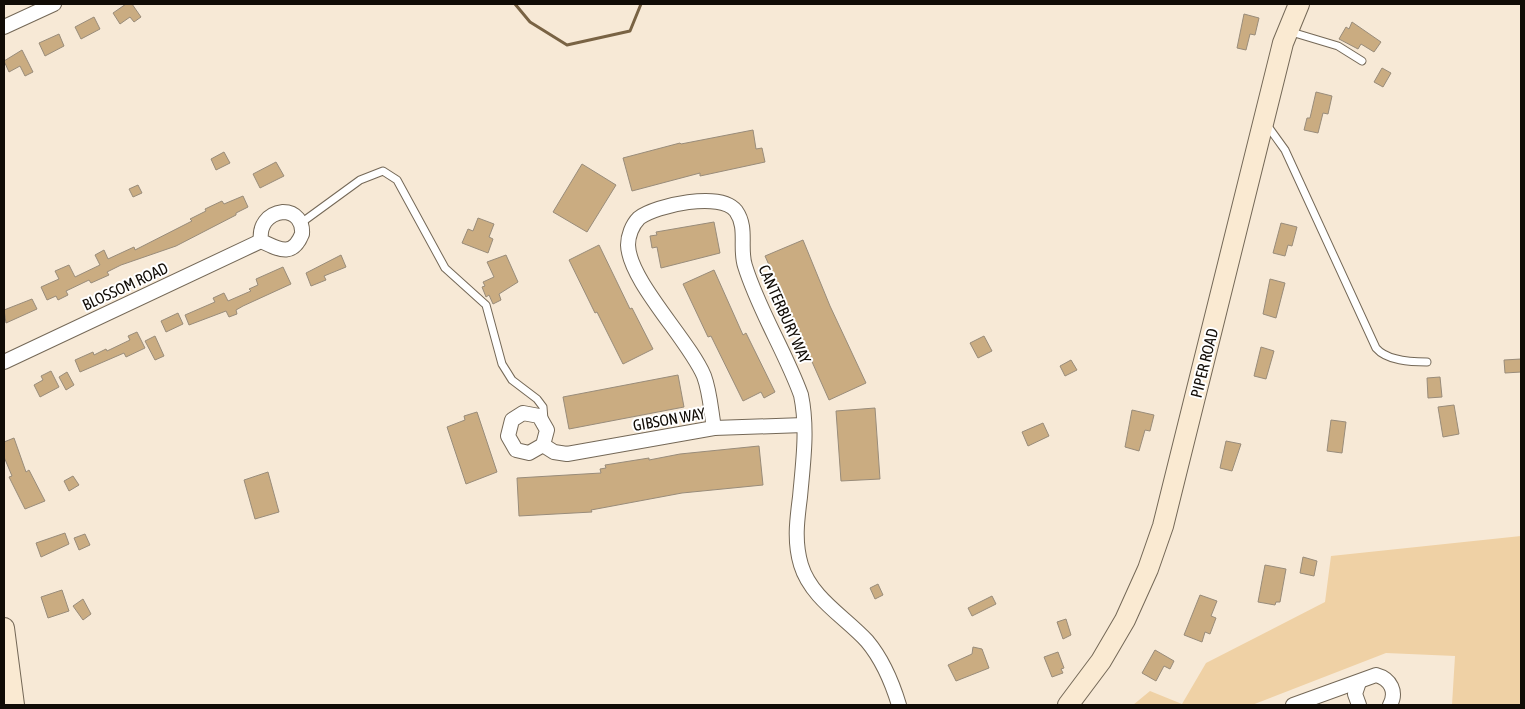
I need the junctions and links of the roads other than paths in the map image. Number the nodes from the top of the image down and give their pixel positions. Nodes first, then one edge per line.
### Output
1 (54, 4) edge
2 (1299, 4) edge
3 (4, 27) edge
4 (1288, 31) junction
5 (1362, 61) dead end
6 (1264, 121) junction
7 (301, 223) junction
8 (261, 241) junction
9 (4, 362) edge
10 (1427, 362) dead end
11 (545, 423) junction
12 (804, 425) junction
13 (714, 428) junction
14 (543, 445) junction
15 (4, 628) edge
16 (1359, 682) junction
17 (14, 705) edge
18 (899, 705) edge
19 (1068, 705) edge
20 (1293, 705) edge
21 (1359, 705) edge
22 (1390, 705) edge

1 - 3 street
2 - 4 street, PIPER ROAD
4 - 5 lane
4 - 6 street, PIPER ROAD
6 - 10 lane
6 - 19 street, PIPER ROAD
7 - 8 street
7 - 8 street
7 - 11 lane
8 - 9 street, BLOSSOM ROAD
11 - 14 street
11 - 14 street
12 - 13 street, GIBSON WAY
12 - 13 street, CANTERBURY WAY
12 - 18 street, CANTERBURY WAY
13 - 14 street, GIBSON WAY
15 - 17 street
16 - 20 street
16 - 21 street
16 - 22 street

